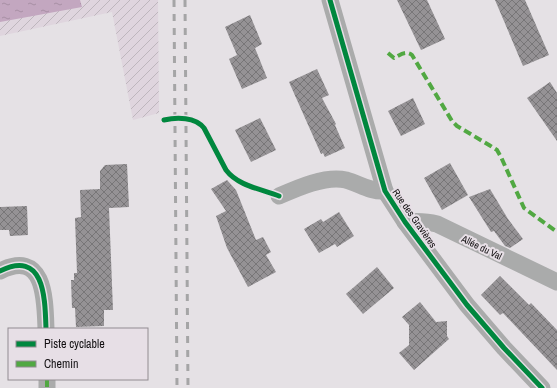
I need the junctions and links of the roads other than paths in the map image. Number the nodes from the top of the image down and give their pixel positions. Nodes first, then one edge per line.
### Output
1 (330, 0) edge
2 (385, 191) junction
3 (279, 196) dead end
4 (405, 222) junction
5 (0, 271) edge
6 (557, 282) edge
7 (46, 328) edge
8 (542, 388) edge

1 - 2 street, Rue des Gravières
2 - 3 street
2 - 4 street, Rue des Gravières
4 - 6 street, Allée du Val
4 - 8 street, Rue des Gravières
5 - 7 street

